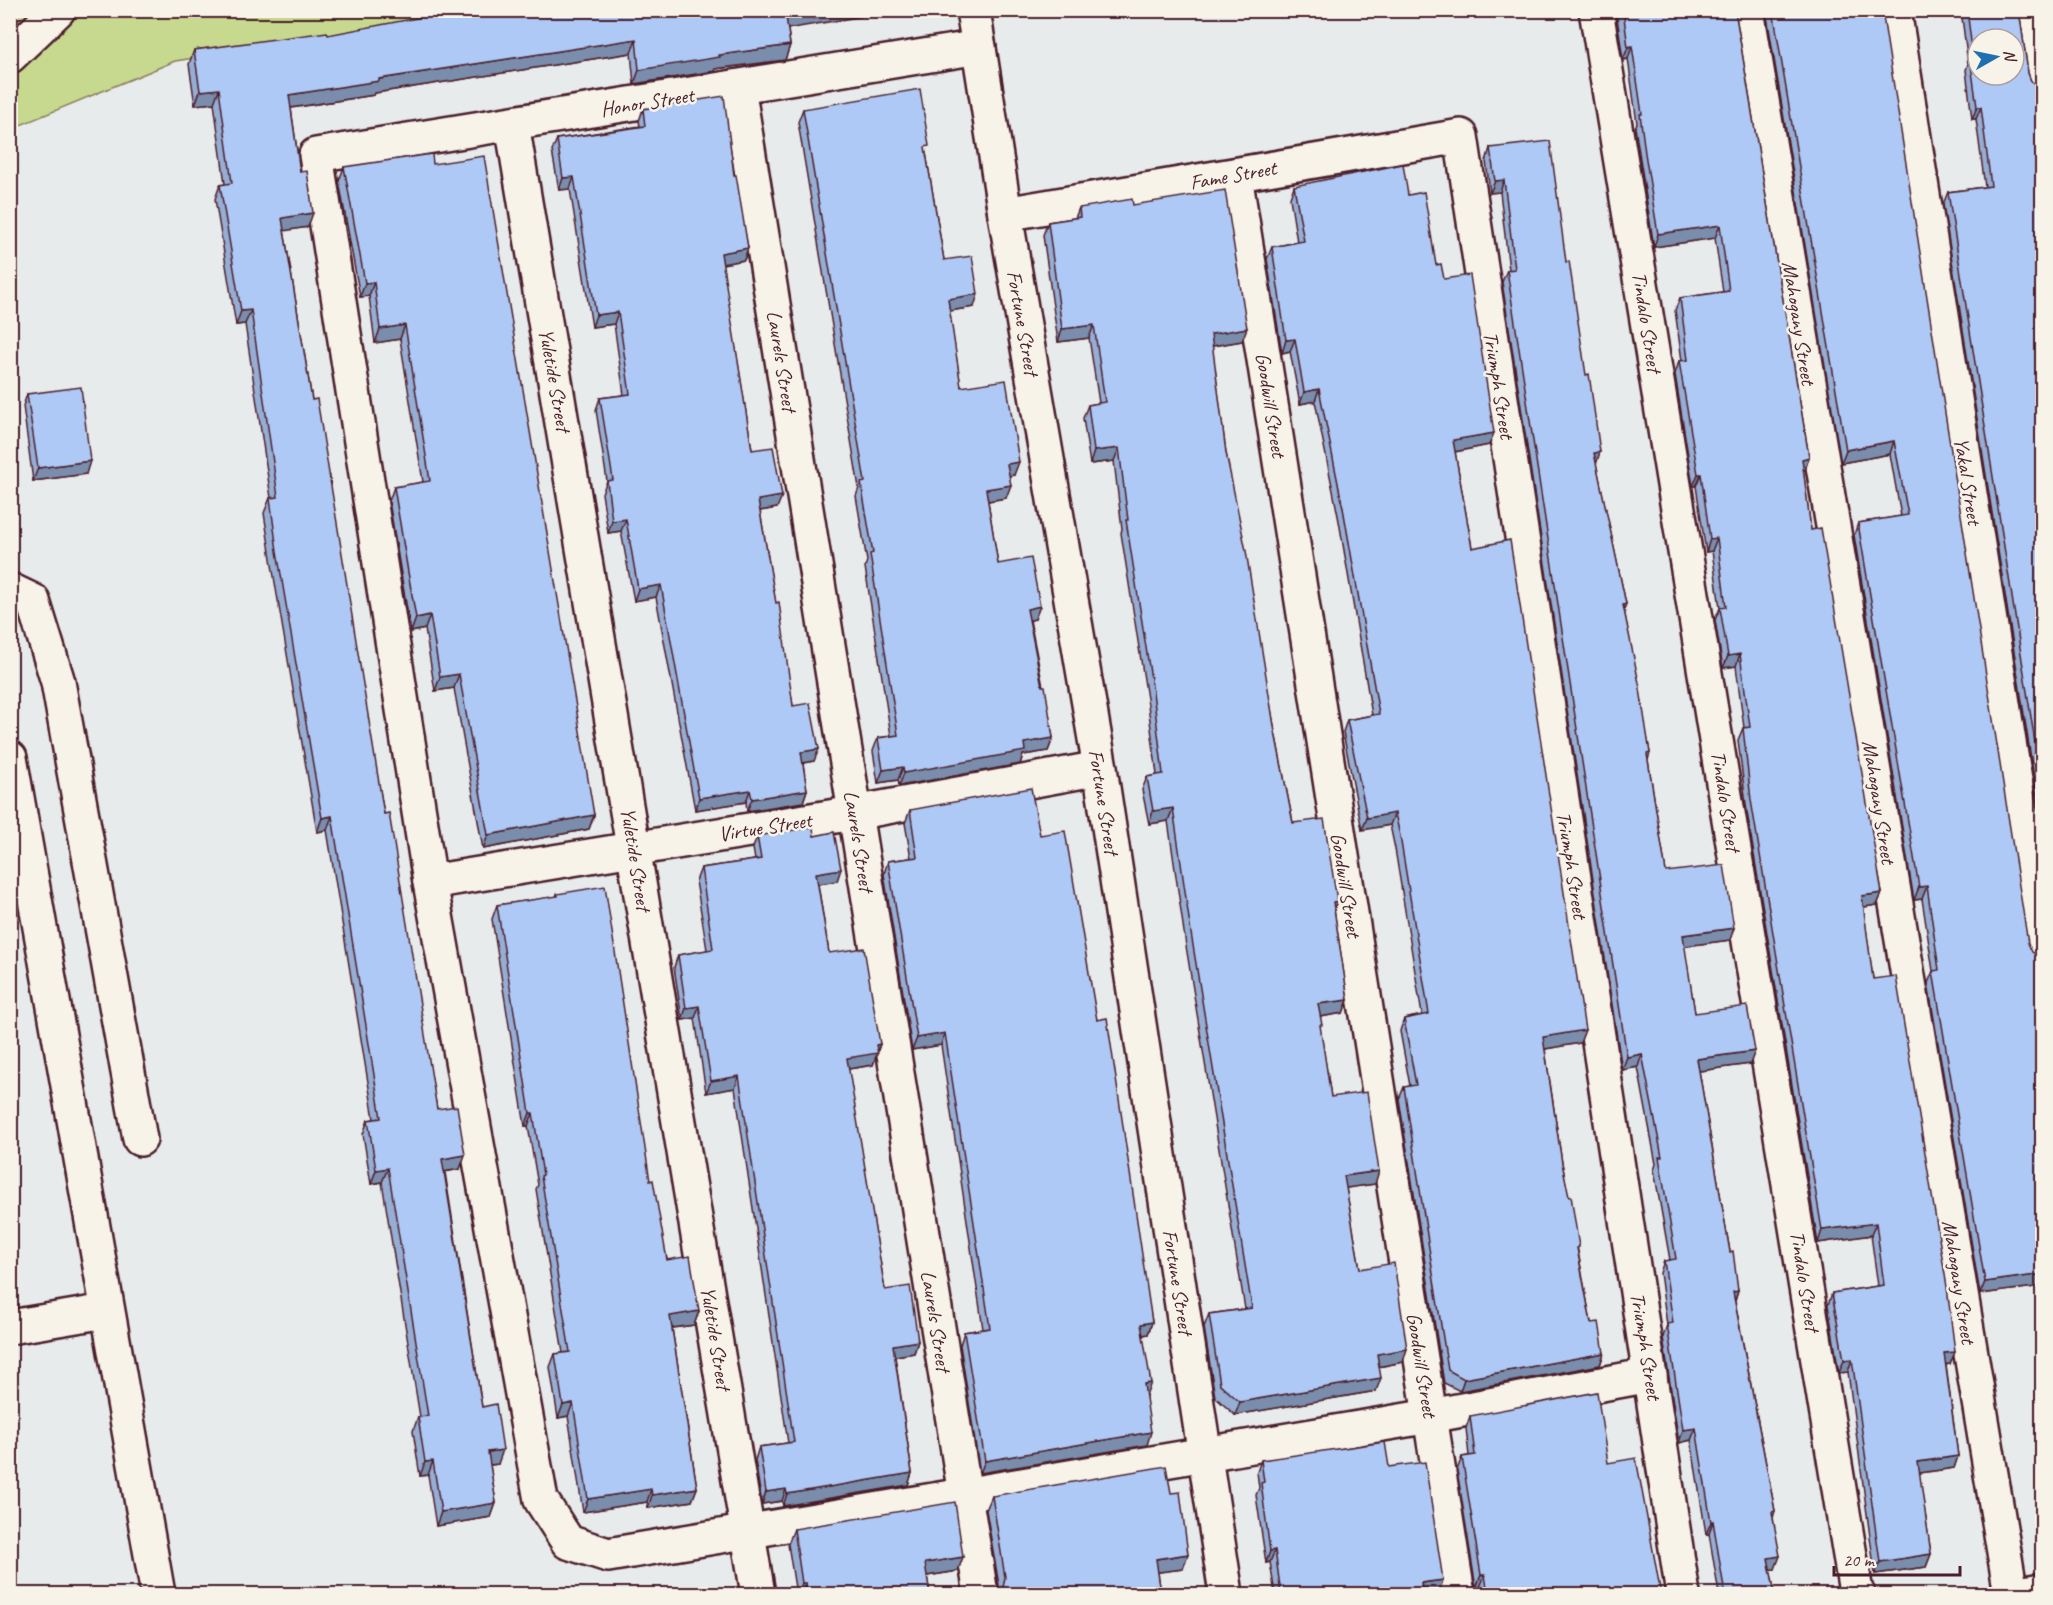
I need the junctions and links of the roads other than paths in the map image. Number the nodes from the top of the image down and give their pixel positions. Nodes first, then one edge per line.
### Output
1 (58, 10) edge
2 (973, 10) edge
3 (1596, 10) edge
4 (1747, 10) edge
5 (1894, 10) edge
6 (2032, 10) edge
7 (979, 47) junction
8 (10, 56) edge
9 (2043, 82) edge
10 (738, 87) junction
11 (512, 124) junction
12 (1461, 136) joint
13 (1234, 175) junction
14 (1005, 214) junction
15 (10, 590) edge
16 (10, 758) edge
17 (1100, 768) junction
18 (854, 813) junction
19 (634, 849) junction
20 (430, 882) junction
21 (2043, 952) edge
22 (140, 1139) dead end
23 (106, 1311) junction
24 (10, 1328) edge
25 (1650, 1375) junction
26 (1430, 1416) junction
27 (1204, 1453) junction
28 (964, 1495) junction
29 (748, 1531) junction
30 (2043, 1590) edge
31 (1857, 1593) edge
32 (158, 1594) edge
33 (758, 1594) edge
34 (981, 1594) edge
35 (1226, 1594) edge
36 (1458, 1594) edge
37 (1683, 1594) edge
38 (2011, 1594) edge
39 (2018, 1594) edge

1 - 8 street
2 - 7 street, Fortune Street
3 - 31 street, Tindalo Street
4 - 38 street, Mahogany Street
5 - 21 street, Yakal Street
6 - 9 street
7 - 10 street, Honor Street
7 - 14 street, Fortune Street
10 - 11 street, Honor Street
10 - 18 street, Laurels Street
11 - 19 street, Yuletide Street
11 - 20 street, Honor Street
12 - 13 street, Fame Street
12 - 25 street, Triumph Street
13 - 14 street, Fame Street
13 - 26 street, Goodwill Street
14 - 17 street, Fortune Street
15 - 22 street
16 - 23 street
17 - 18 street, Virtue Street
17 - 27 street, Fortune Street
18 - 19 street, Virtue Street
18 - 28 street, Laurels Street
19 - 20 street, Virtue Street
19 - 29 street, Yuletide Street
20 - 29 street
23 - 24 street
23 - 32 street
25 - 26 street
25 - 37 street, Triumph Street
26 - 27 street
26 - 36 street, Goodwill Street
27 - 28 street
27 - 35 street, Fortune Street
28 - 29 street
28 - 34 street, Laurels Street
29 - 33 street, Yuletide Street
30 - 39 street

